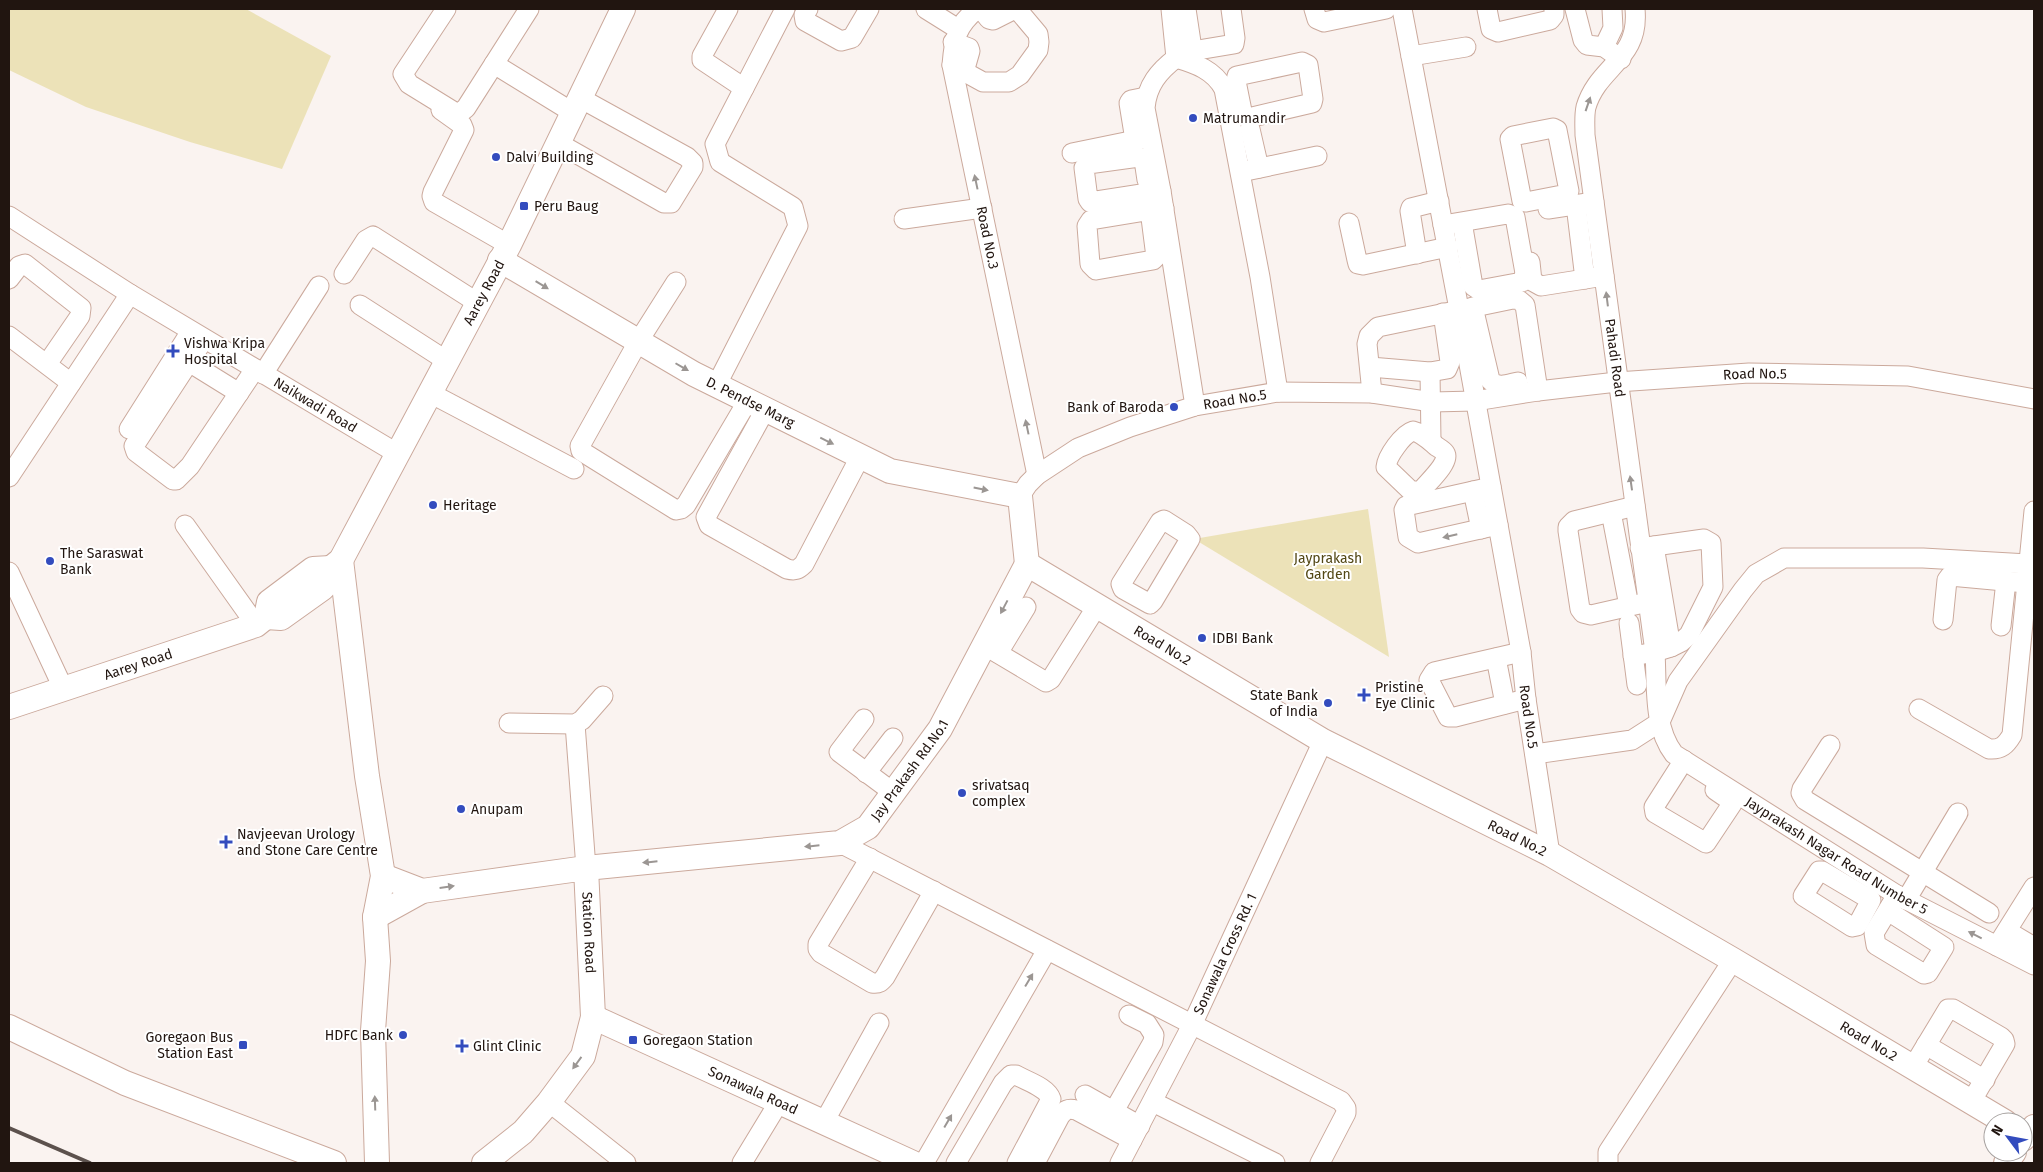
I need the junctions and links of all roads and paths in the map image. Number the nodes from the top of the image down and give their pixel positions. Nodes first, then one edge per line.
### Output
1 (446, 9) edge
2 (529, 9) edge
3 (624, 9) edge
4 (728, 9) edge
5 (785, 9) edge
6 (808, 9) edge
7 (869, 9) edge
8 (926, 9) edge
9 (979, 9) edge
10 (1016, 9) edge
11 (1171, 9) edge
12 (1186, 9) edge
13 (1231, 9) edge
14 (1314, 9) edge
15 (1386, 9) edge
16 (1402, 9) edge
17 (1487, 9) edge
18 (1554, 9) edge
19 (1575, 9) edge
20 (1612, 9) edge
21 (1635, 9) edge
22 (956, 35) junction
23 (1466, 47) dead end
24 (1604, 47) junction
25 (1411, 56) junction
26 (1187, 57) junction
27 (1621, 59) junction
28 (494, 64) junction
29 (958, 69) junction
30 (391, 80) dead end
31 (1231, 87) junction
32 (744, 88) junction
33 (576, 105) junction
34 (1309, 116) dead end
35 (1239, 122) junction
36 (1585, 135) junction
37 (1143, 138) junction
38 (1560, 140) junction
39 (558, 143) junction
40 (1072, 153) dead end
41 (1317, 156) dead end
42 (1250, 170) junction
43 (1590, 173) junction
44 (1567, 178) junction
45 (1156, 200) junction
46 (1439, 201) junction
47 (1585, 204) junction
48 (982, 208) junction
49 (9, 216) edge
50 (904, 219) dead end
51 (1349, 222) dead end
52 (1462, 222) junction
53 (1443, 225) junction
54 (1162, 243) junction
55 (504, 252) junction
56 (1455, 253) junction
57 (1417, 254) junction
58 (344, 274) dead end
59 (1595, 278) junction
60 (9, 279) edge
61 (676, 282) dead end
62 (318, 286) dead end
63 (130, 294) junction
64 (478, 303) junction
65 (360, 305) dead end
66 (1458, 310) junction
67 (198, 335) junction
68 (9, 336) edge
69 (638, 342) junction
70 (447, 361) junction
71 (189, 362) junction
72 (1477, 362) junction
73 (47, 364) junction
74 (1370, 367) junction
75 (259, 371) junction
76 (1430, 372) junction
77 (1617, 382) junction
78 (71, 383) junction
79 (1537, 384) junction
80 (716, 386) junction
81 (1278, 392) junction
82 (239, 393) junction
83 (430, 393) junction
84 (1372, 393) junction
85 (2034, 399) edge
86 (1475, 400) junction
87 (1432, 402) junction
88 (756, 406) junction
89 (1195, 406) junction
90 (127, 432) dead end
91 (1431, 441) dead end
92 (398, 454) junction
93 (860, 457) junction
94 (574, 469) dead end
95 (1037, 475) junction
96 (9, 477) edge
97 (1482, 489) junction
98 (1020, 496) junction
99 (1635, 506) junction
100 (2034, 511) edge
101 (1611, 512) junction
102 (185, 525) dead end
103 (1489, 527) junction
104 (1647, 547) junction
105 (336, 564) junction
106 (1027, 564) junction
107 (9, 572) edge
108 (2027, 573) junction
109 (2006, 581) junction
110 (1134, 595) dead end
111 (1653, 605) junction
112 (1097, 606) junction
113 (1026, 607) dead end
114 (1629, 614) junction
115 (1119, 619) junction
116 (1943, 620) dead end
117 (261, 621) junction
118 (2001, 626) dead end
119 (991, 649) junction
120 (1663, 649) junction
121 (1521, 652) junction
122 (1633, 656) junction
123 (1496, 658) junction
124 (1637, 685) dead end
125 (64, 690) junction
126 (603, 696) dead end
127 (1526, 699) junction
128 (1505, 704) junction
129 (9, 708) edge
130 (1919, 710) dead end
131 (864, 719) dead end
132 (1660, 722) junction
133 (510, 723) dead end
134 (575, 724) junction
135 (893, 738) dead end
136 (1324, 741) junction
137 (1830, 745) dead end
138 (1535, 754) junction
139 (1682, 764) junction
140 (866, 773) junction
141 (894, 793) junction
142 (1726, 793) junction
143 (1958, 813) dead end
144 (1840, 821) junction
145 (840, 843) junction
146 (1822, 848) junction
147 (1550, 854) junction
148 (870, 858) junction
149 (586, 868) junction
150 (1923, 872) junction
151 (383, 876) junction
152 (2034, 887) edge
153 (422, 891) junction
154 (934, 892) junction
155 (1897, 902) junction
156 (1989, 913) dead end
157 (375, 917) junction
158 (2002, 939) junction
159 (1047, 950) junction
160 (2034, 959) edge
161 (1733, 960) junction
162 (1129, 1014) dead end
163 (593, 1017) junction
164 (879, 1024) dead end
165 (1192, 1025) junction
166 (9, 1027) edge
167 (1926, 1045) junction
168 (1913, 1067) junction
169 (1985, 1080) junction
170 (1085, 1095) dead end
171 (549, 1102) junction
172 (779, 1102) junction
173 (1153, 1102) junction
174 (1971, 1102) junction
175 (1114, 1112) junction
176 (1988, 1112) edge
177 (824, 1122) junction
178 (1136, 1133) junction
179 (880, 1156) edge
180 (334, 1163) edge
181 (377, 1163) edge
182 (484, 1163) edge
183 (626, 1163) edge
184 (742, 1163) edge
185 (913, 1163) edge
186 (924, 1163) edge
187 (956, 1163) edge
188 (1017, 1163) edge
189 (1035, 1163) edge
190 (1120, 1163) edge
191 (1275, 1163) edge
192 (1320, 1163) edge
193 (1608, 1163) edge

1 - 28 street
2 - 28 street
3 - 33 street, Aarey Road
4 - 32 street
5 - 32 street
6 - 7 street
8 - 22 street
9 - 10 street
9 - 22 street
10 - 29 street
11 - 26 street
12 - 26 street
13 - 26 street
14 - 15 street
16 - 25 street, Road No.5
17 - 18 street
19 - 24 street
20 - 24 street
21 - 27 street, Pahadi Road
22 - 29 street, Road No.3
23 - 25 street
24 - 27 street
25 - 46 street, Road No.5
26 - 31 street
26 - 37 street
36 -> 27 street, Pahadi Road
28 - 33 street
48 -> 29 street, Road No.3
30 - 55 street
31 - 35 street
31 - 35 street
32 - 80 street
33 - 39 street, Aarey Road
33 - 39 street
34 - 35 street
35 - 42 street
36 - 38 street
36 - 43 street, Pahadi Road
37 - 40 street
37 - 45 street
38 - 44 street
38 - 44 street
39 - 55 street, Aarey Road
41 - 42 street
42 - 81 street
43 - 44 street
43 - 47 street, Pahadi Road
45 - 54 street
45 - 54 street
46 - 53 street, Road No.5
46 - 57 street
47 - 59 street, Pahadi Road
47 - 59 street
48 - 50 street
95 -> 48 street, Road No.3
49 - 63 street, Naikwadi Road
51 - 57 street
52 - 53 street
52 - 56 street
52 - 56 street
53 - 56 street, Road No.5
54 - 89 street
55 - 64 street, Aarey Road
55 -> 69 street, D. Pendse Marg
56 - 57 street
56 - 66 street, Road No.5
58 - 64 street
77 -> 59 street, Pahadi Road
60 - 73 street
61 - 69 street
62 - 75 street
63 - 67 street, Naikwadi Road
63 - 78 street
64 - 70 street, Aarey Road
65 - 70 street
66 - 72 street, Road No.5
66 - 74 street
66 - 76 street
66 - 79 street
67 - 71 street
67 - 75 street, Naikwadi Road
67 - 90 street
68 - 73 street
69 -> 80 street, D. Pendse Marg
69 - 88 street
70 - 83 street, Aarey Road
71 - 82 street
71 - 82 street
72 - 79 street
72 - 86 street, Road No.5
73 - 78 street
74 - 76 street
74 - 84 street
75 - 82 street
75 - 92 street, Naikwadi Road
76 - 87 street
77 - 79 street, Road No.5
77 - 85 street, Road No.5
99 -> 77 street, Pahadi Road
78 - 96 street
79 - 86 street, Road No.5
80 - 88 street, D. Pendse Marg
81 - 84 street, Road No.5
81 - 89 street, Road No.5
83 - 92 street, Aarey Road
83 - 94 street
84 - 87 street, Road No.5
86 - 87 street, Road No.5
86 - 97 street, Road No.5
87 - 91 street
88 -> 93 street, D. Pendse Marg
88 - 93 street
89 - 95 street, Road No.5
92 - 105 street, Aarey Road
93 -> 98 street, D. Pendse Marg
95 - 98 street, Road No.5
97 - 103 street, Road No.5
103 -> 97 street
98 - 106 street
99 - 101 street
99 - 104 street, Pahadi Road
100 - 108 street
101 - 114 street
101 - 114 street
102 - 117 street
103 - 121 street, Road No.5
104 - 111 street, Pahadi Road
104 - 120 street
105 - 117 street
105 - 151 street
106 - 112 street, Road No.2
106 -> 119 street, Jay Prakash Rd.No.1
107 - 125 street
108 - 109 street
108 - 130 street
108 - 132 street
109 - 116 street
109 - 118 street
110 - 115 street
111 - 114 street
111 - 120 street, Pahadi Road
112 - 115 street, Road No.2
112 - 119 street
113 - 119 street
114 - 122 street
115 - 136 street, Road No.2
117 - 125 street, Aarey Road
119 - 141 street, Jay Prakash Rd.No.1
120 - 122 street
120 - 132 street, Pahadi Road
121 - 123 street
121 - 127 street, Road No.5
122 - 124 street
123 - 128 street
123 - 128 street
125 - 129 street, Aarey Road
126 - 134 street
127 - 128 street
127 - 138 street, Road No.5
131 - 140 street
132 - 138 street
132 - 139 street, Jayprakash Nagar Road Number 5
133 - 134 street
134 - 149 street
135 - 140 street
136 - 147 street, Road No.2
136 - 165 street, Sonawala Cross Rd. 1
137 - 144 street
138 - 147 street, Road No.5
139 - 142 street, Jayprakash Nagar Road Number 5
139 - 142 street
140 - 141 street
141 - 145 street, Jay Prakash Rd.No.1
142 - 146 street, Jayprakash Nagar Road Number 5
143 - 150 street
144 - 146 street
144 - 150 street
145 - 148 street
145 -> 149 street, Jay Prakash Rd.No.1
146 - 155 street, Jayprakash Nagar Road Number 5
147 - 161 street, Road No.2
148 - 154 street
148 - 154 street
153 -> 149 street
149 - 163 street, Station Road
150 - 155 street
150 - 156 street
151 - 153 street
151 - 157 street
152 - 158 street
153 - 157 street
154 - 159 street
158 -> 155 street, Jayprakash Nagar Road Number 5
181 -> 157 street
158 - 160 street, Jayprakash Nagar Road Number 5
159 - 165 street
186 -> 159 street
161 - 168 street, Road No.2
161 - 193 street
162 - 175 street
163 -> 171 street, Station Road
163 - 172 street, Sonawala Road
164 - 177 street
165 - 173 street, Sonawala Cross Rd. 1
165 - 192 street
166 - 180 street
167 - 168 street
167 - 169 street
167 - 169 street
168 - 174 street, Road No.2
169 - 174 street
170 - 175 street
171 - 182 street, Station Road
171 - 183 street
172 - 177 street, Sonawala Road
172 - 184 street
173 - 178 street, Sonawala Cross Rd. 1
173 - 191 street
174 - 176 street, Road No.2
175 - 178 street
177 - 179 street, Sonawala Road
178 - 189 street
178 - 190 street, Sonawala Cross Rd. 1
179 - 185 street, Sonawala Road
187 - 188 street

